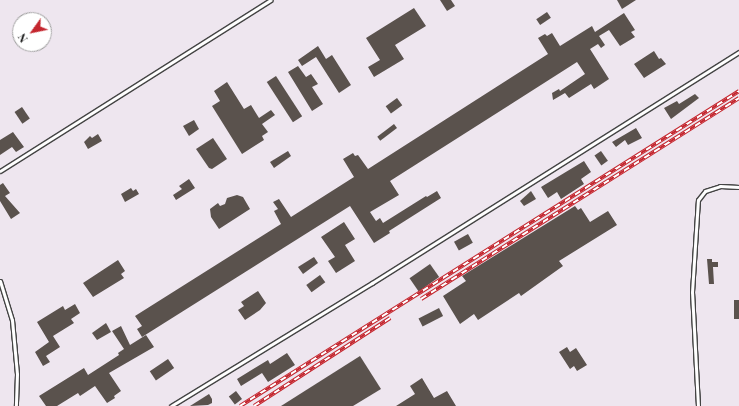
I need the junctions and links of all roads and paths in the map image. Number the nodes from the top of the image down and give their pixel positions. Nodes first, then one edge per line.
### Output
1 (270, 0) edge
2 (739, 52) edge
3 (0, 171) edge
4 (739, 188) edge
5 (0, 281) edge
6 (16, 406) edge
7 (171, 406) edge
8 (698, 406) edge

1 - 3 lane
2 - 7 lane
4 - 8 lane
5 - 6 lane

